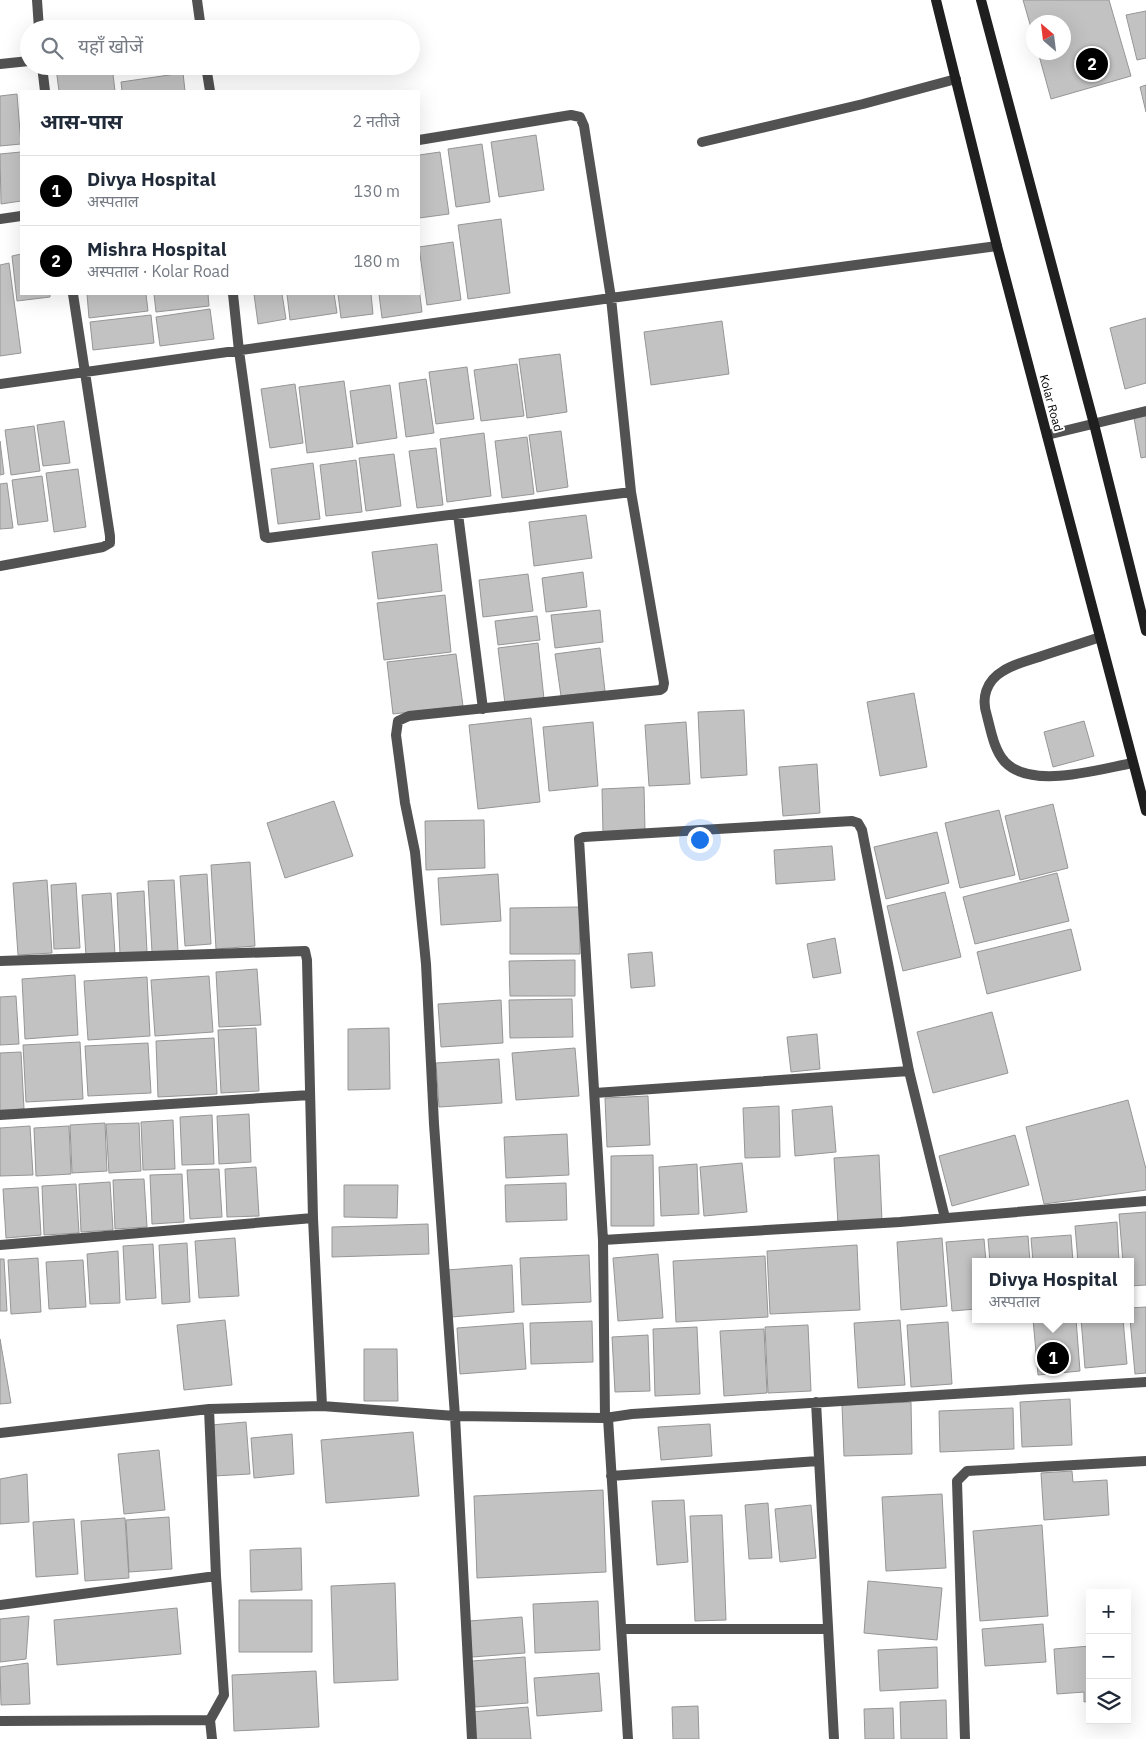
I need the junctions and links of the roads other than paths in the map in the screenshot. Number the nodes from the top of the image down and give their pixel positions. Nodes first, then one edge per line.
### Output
1 (37, 0) edge
2 (197, 0) edge
3 (936, 0) edge
4 (981, 0) edge
5 (38, 20) edge
6 (200, 20) edge
7 (20, 62) edge
8 (0, 64) edge
9 (43, 75) edge
10 (207, 75) edge
11 (956, 79) junction
12 (45, 90) edge
13 (210, 90) edge
14 (420, 140) edge
15 (702, 142) dead end
16 (20, 216) edge
17 (0, 219) edge
18 (997, 246) junction
19 (73, 295) edge
20 (233, 295) edge
21 (611, 298) junction
22 (239, 351) junction
23 (84, 372) junction
24 (0, 384) edge
25 (1146, 411) edge
26 (1094, 424) junction
27 (1047, 435) junction
28 (631, 492) junction
29 (458, 514) junction
30 (0, 566) edge
31 (1146, 632) edge
32 (1100, 637) junction
33 (483, 709) junction
34 (1133, 763) junction
35 (1146, 811) edge
36 (0, 961) edge
37 (909, 1070) junction
38 (595, 1093) junction
39 (310, 1095) junction
40 (0, 1115) edge
41 (1146, 1200) edge
42 (313, 1218) junction
43 (945, 1218) junction
44 (603, 1240) junction
45 (0, 1245) edge
46 (1146, 1382) edge
47 (816, 1402) junction
48 (322, 1406) junction
49 (209, 1409) junction
50 (455, 1416) junction
51 (606, 1418) junction
52 (0, 1433) edge
53 (818, 1461) junction
54 (1146, 1461) edge
55 (611, 1476) junction
56 (216, 1576) junction
57 (0, 1606) edge
58 (622, 1629) junction
59 (827, 1629) junction
60 (0, 1720) edge
61 (210, 1720) junction
62 (212, 1739) edge
63 (472, 1739) edge
64 (628, 1739) edge
65 (834, 1739) edge
66 (965, 1739) edge

1 - 5 street
2 - 6 street
3 - 11 main road, Kolar Road
4 - 26 main road
7 - 8 street
9 - 12 street
10 - 13 street
11 - 15 street
11 - 18 main road, Kolar Road
14 - 21 street
16 - 17 street
18 - 21 street
18 - 27 main road, Kolar Road
19 - 23 street
20 - 22 street
21 - 22 street
21 - 28 street
22 - 23 street
22 - 29 street
23 - 24 street
23 - 30 street
25 - 26 street
26 - 27 street
26 - 31 main road
27 - 32 main road, Kolar Road
28 - 29 street
28 - 33 street
29 - 33 street
32 - 34 main road, Kolar Road
32 - 34 street
33 - 50 street
34 - 35 main road, Kolar Road
36 - 39 street
37 - 38 street
37 - 38 street
37 - 43 street
38 - 44 street
39 - 40 street
39 - 42 street
41 - 43 street
42 - 45 street
42 - 48 street
43 - 44 street
44 - 51 street
46 - 47 street
47 - 51 street
47 - 53 street
48 - 49 street
48 - 50 street
49 - 52 street
49 - 56 street
50 - 51 street
50 - 63 street
51 - 55 street
53 - 55 street
53 - 59 street
54 - 66 street
55 - 58 street
56 - 57 street
56 - 61 street
58 - 59 street
58 - 64 street
59 - 65 street
60 - 61 street
61 - 62 street

